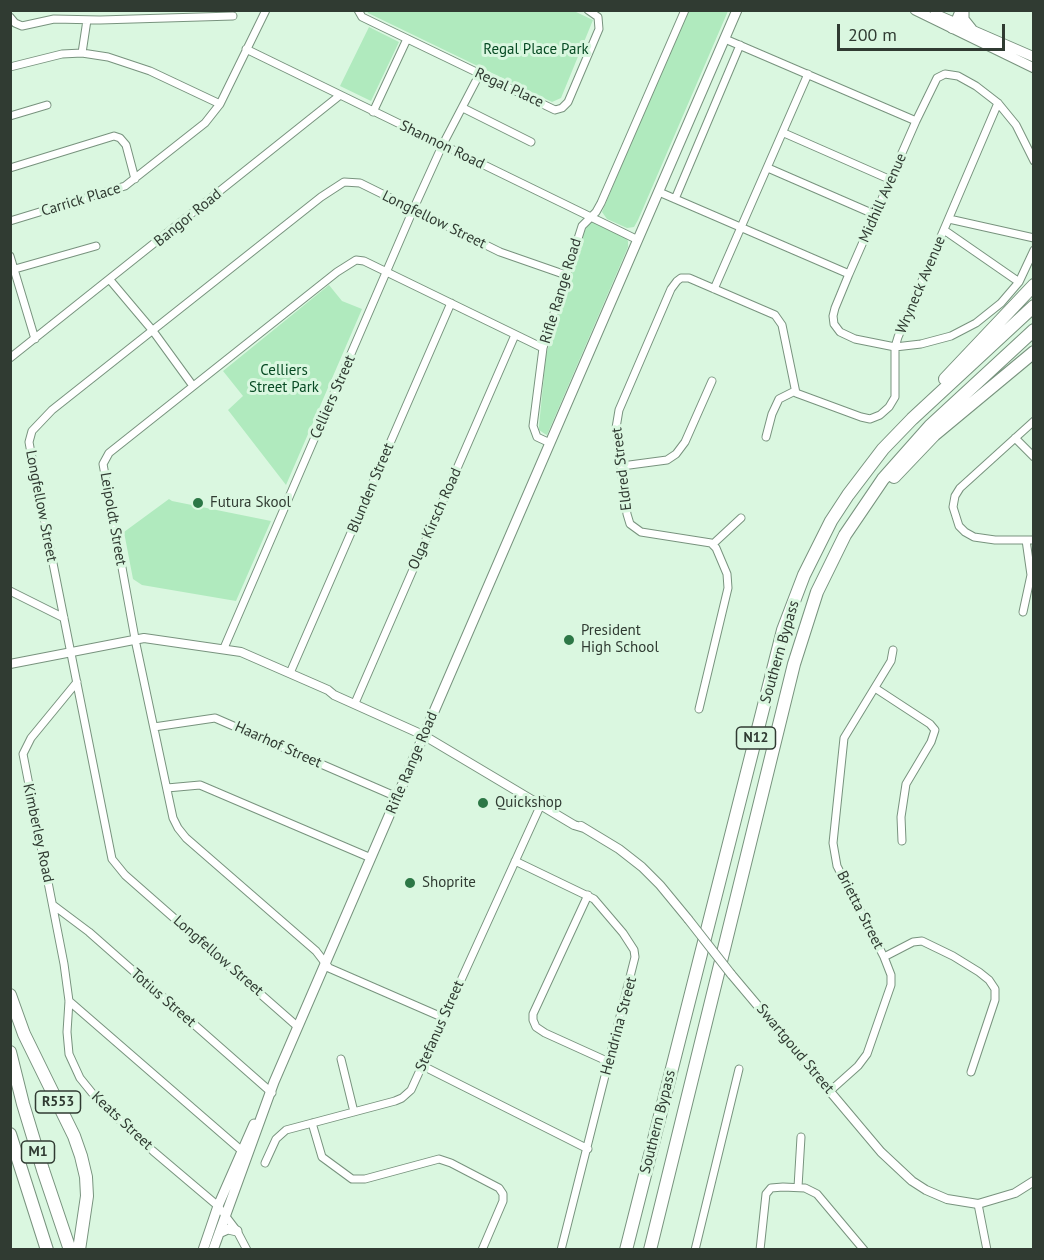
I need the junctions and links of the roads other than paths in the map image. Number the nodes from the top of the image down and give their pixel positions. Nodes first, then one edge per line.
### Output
1 (266, 10) edge
2 (358, 10) edge
3 (588, 10) edge
4 (685, 10) edge
5 (736, 10) edge
6 (915, 10) edge
7 (928, 10) edge
8 (962, 10) edge
9 (233, 16) dead end
10 (10, 17) edge
11 (87, 20) junction
12 (953, 26) junction
13 (977, 34) junction
14 (407, 39) junction
15 (725, 39) junction
16 (740, 45) junction
17 (246, 49) junction
18 (82, 53) junction
19 (1034, 57) edge
20 (10, 67) edge
21 (1034, 68) edge
22 (808, 74) junction
23 (480, 75) junction
24 (339, 96) junction
25 (998, 103) junction
26 (220, 104) junction
27 (47, 105) dead end
28 (463, 108) junction
29 (373, 112) junction
30 (10, 116) edge
31 (916, 121) junction
32 (784, 133) junction
33 (531, 142) dead end
34 (442, 146) junction
35 (1034, 161) edge
36 (10, 168) edge
37 (768, 168) junction
38 (135, 179) junction
39 (891, 180) junction
40 (659, 192) junction
41 (675, 199) junction
42 (413, 210) junction
43 (876, 215) junction
44 (591, 216) junction
45 (949, 219) junction
46 (10, 221) edge
47 (741, 227) junction
48 (944, 230) junction
49 (1034, 238) edge
50 (638, 240) junction
51 (96, 246) dead end
52 (1034, 250) edge
53 (10, 256) edge
54 (15, 269) junction
55 (387, 272) junction
56 (849, 274) junction
57 (566, 275) junction
58 (110, 280) junction
59 (1019, 282) junction
60 (1034, 285) edge
61 (714, 289) junction
62 (451, 303) junction
63 (1034, 306) edge
64 (1034, 330) edge
65 (153, 331) junction
66 (515, 335) junction
67 (35, 339) junction
68 (895, 347) junction
69 (543, 348) junction
70 (1034, 352) edge
71 (10, 358) edge
72 (712, 381) dead end
73 (193, 386) junction
74 (795, 392) junction
75 (912, 419) junction
76 (1034, 421) edge
77 (766, 437) dead end
78 (1015, 438) junction
79 (550, 443) junction
80 (1034, 457) edge
81 (622, 466) junction
82 (741, 518) dead end
83 (1030, 540) edge
84 (713, 544) junction
85 (832, 560) junction
86 (10, 591) edge
87 (1023, 612) dead end
88 (63, 618) junction
89 (135, 639) junction
90 (224, 648) junction
91 (893, 650) dead end
92 (72, 652) junction
93 (10, 664) edge
94 (290, 673) junction
95 (77, 682) junction
96 (875, 688) junction
97 (356, 701) junction
98 (699, 709) dead end
99 (154, 727) junction
100 (424, 733) junction
101 (167, 788) junction
102 (397, 797) junction
103 (542, 802) junction
104 (902, 841) dead end
105 (371, 858) junction
106 (515, 861) junction
107 (588, 895) junction
108 (53, 904) junction
109 (884, 957) junction
110 (325, 964) junction
111 (10, 995) edge
112 (69, 1001) junction
113 (444, 1018) junction
114 (298, 1027) junction
115 (10, 1052) edge
116 (341, 1059) dead end
117 (609, 1062) junction
118 (423, 1066) junction
119 (739, 1069) dead end
120 (971, 1072) dead end
121 (271, 1088) junction
122 (830, 1091) junction
123 (354, 1112) junction
124 (312, 1123) junction
125 (10, 1134) edge
126 (801, 1137) dead end
127 (588, 1149) junction
128 (242, 1151) junction
129 (265, 1164) dead end
130 (1034, 1180) edge
131 (798, 1187) junction
132 (978, 1204) junction
133 (218, 1206) junction
134 (226, 1214) junction
135 (237, 1231) junction
136 (219, 1233) junction
137 (47, 1250) edge
138 (70, 1250) edge
139 (79, 1250) edge
140 (203, 1250) edge
141 (213, 1250) edge
142 (247, 1250) edge
143 (482, 1250) edge
144 (561, 1250) edge
145 (626, 1250) edge
146 (650, 1250) edge
147 (695, 1250) edge
148 (760, 1250) edge
149 (864, 1250) edge
150 (987, 1250) edge

1 - 17 street
2 - 14 street, Regal Place
3 - 23 street, Regal Place
4 - 44 street, Rifle Range Road
5 - 15 main road, Rifle Range Road
6 - 12 main road
7 - 12 main road
8 - 12 street
8 - 13 main road
9 - 11 street
10 - 11 street
11 - 18 street
12 - 13 main road
12 - 21 main road
13 - 19 main road
14 - 23 street, Regal Place
14 - 29 street
15 - 16 street
15 - 40 main road, Rifle Range Road
16 - 22 street
16 - 41 street
17 - 24 street, Shannon Road
17 - 26 street
18 - 20 street
18 - 26 street
22 - 31 street
22 - 32 street
23 - 28 street, Celliers Street
24 - 29 street, Shannon Road
24 - 58 street, Bangor Road
25 - 31 street, Midhill Avenue
25 - 35 street
25 - 45 street, Wryneck Avenue
26 - 38 street
27 - 30 street
28 - 33 street
28 - 34 street, Celliers Street
29 - 34 street, Shannon Road
31 - 39 street, Midhill Avenue
32 - 37 street
32 - 39 street
34 - 42 street, Celliers Street
34 - 44 street, Shannon Road
36 - 38 street, Carrick Place
37 - 43 street
37 - 47 street
38 - 46 street, Carrick Place
39 - 43 street, Midhill Avenue
40 - 41 street
40 - 50 main road, Rifle Range Road
41 - 47 street
42 - 55 street, Celliers Street
42 - 57 street, Longfellow Street
42 - 65 street, Longfellow Street
43 - 56 street, Midhill Avenue
44 - 50 street, Shannon Road
44 - 57 street, Rifle Range Road
45 - 48 street, Wryneck Avenue
45 - 49 street
47 - 56 street
47 - 61 street
48 - 59 street
48 - 68 street, Wryneck Avenue
50 - 79 main road, Rifle Range Road
51 - 54 street
52 - 59 street
53 - 54 street
54 - 67 street
55 - 62 street, Leipoldt Street
55 - 73 street, Leipoldt Street
55 - 90 street, Celliers Street
56 - 68 street, Midhill Avenue
57 - 69 street, Rifle Range Road
58 - 65 street
58 - 67 street, Bangor Road
59 - 68 street
60 - 75 highway
61 - 74 street
61 - 81 street, Eldred Street
62 - 66 street, Leipoldt Street
62 - 94 street, Blunden Street
63 - 75 highway, Southern Bypass / N12
64 - 85 highway, Southern Bypass / N12
65 - 73 street
65 - 88 street, Longfellow Street
66 - 69 street, Leipoldt Street
66 - 97 street, Olga Kirsch Road
67 - 71 street
68 - 74 street, Wryneck Avenue
69 - 79 street, Rifle Range Road
70 - 85 highway
72 - 81 street
73 - 89 street, Leipoldt Street
74 - 77 street
75 - 145 highway, Southern Bypass / N12
76 - 78 street
78 - 80 street
78 - 83 street
79 - 100 main road, Rifle Range Road
81 - 84 street, Eldred Street
82 - 84 street
83 - 87 street
84 - 98 street
85 - 146 highway, Southern Bypass / N12
86 - 88 street
88 - 92 street, Longfellow Street
89 - 90 street, Swartgoud Street
89 - 92 street, Swartgoud Street
89 - 99 street, Leipoldt Street
90 - 94 street, Swartgoud Street
91 - 96 street, Brietta Street
92 - 93 street, Swartgoud Street
92 - 95 street, Longfellow Street
94 - 97 street, Swartgoud Street
95 - 108 street, Kimberley Road
95 - 114 street, Longfellow Street
96 - 104 street
96 - 109 street, Brietta Street
97 - 100 street, Swartgoud Street
99 - 101 street, Leipoldt Street
99 - 102 street, Haarhof Street
100 - 102 main road, Rifle Range Road
100 - 103 street, Swartgoud Street
101 - 105 street
101 - 110 street, Leipoldt Street
102 - 105 main road, Rifle Range Road
103 - 106 street, Stefanus Street
103 - 122 street, Swartgoud Street, bridge
105 - 110 main road, Rifle Range Road
106 - 107 street, Hendrina Street
106 - 113 street, Stefanus Street
107 - 117 street, Hendrina Street
107 - 117 street
108 - 112 street, Kimberley Road
108 - 121 street, Totius Street
109 - 120 street
109 - 122 street, Brietta Street
110 - 113 street
110 - 114 main road, Rifle Range Road
111 - 139 highway, R553
112 - 128 street
112 - 133 street, Keats Street
113 - 118 street, Stefanus Street
114 - 121 main road, Rifle Range Road
115 - 138 highway, M1
116 - 123 street
117 - 127 street, Hendrina Street
118 - 123 street, Stefanus Street
118 - 127 street
119 - 147 street
121 - 128 main road, Rifle Range Road
121 - 134 main road, Rifle Range Road
122 - 132 street, Swartgoud Street
123 - 124 street, Stefanus Street
124 - 129 street, Stefanus Street
124 - 143 street
125 - 137 highway, M1
126 - 131 street
127 - 144 street, Hendrina Street
128 - 133 main road, Rifle Range Road
130 - 132 street, Swartgoud Street
131 - 148 street
131 - 149 street
132 - 150 street
133 - 134 street, Keats Street
133 - 140 main road, Rifle Range Road
134 - 135 street, Keats Street
134 - 136 main road, Rifle Range Road
135 - 136 main road
135 - 142 street, Keats Street
136 - 141 main road, Rifle Range Road

